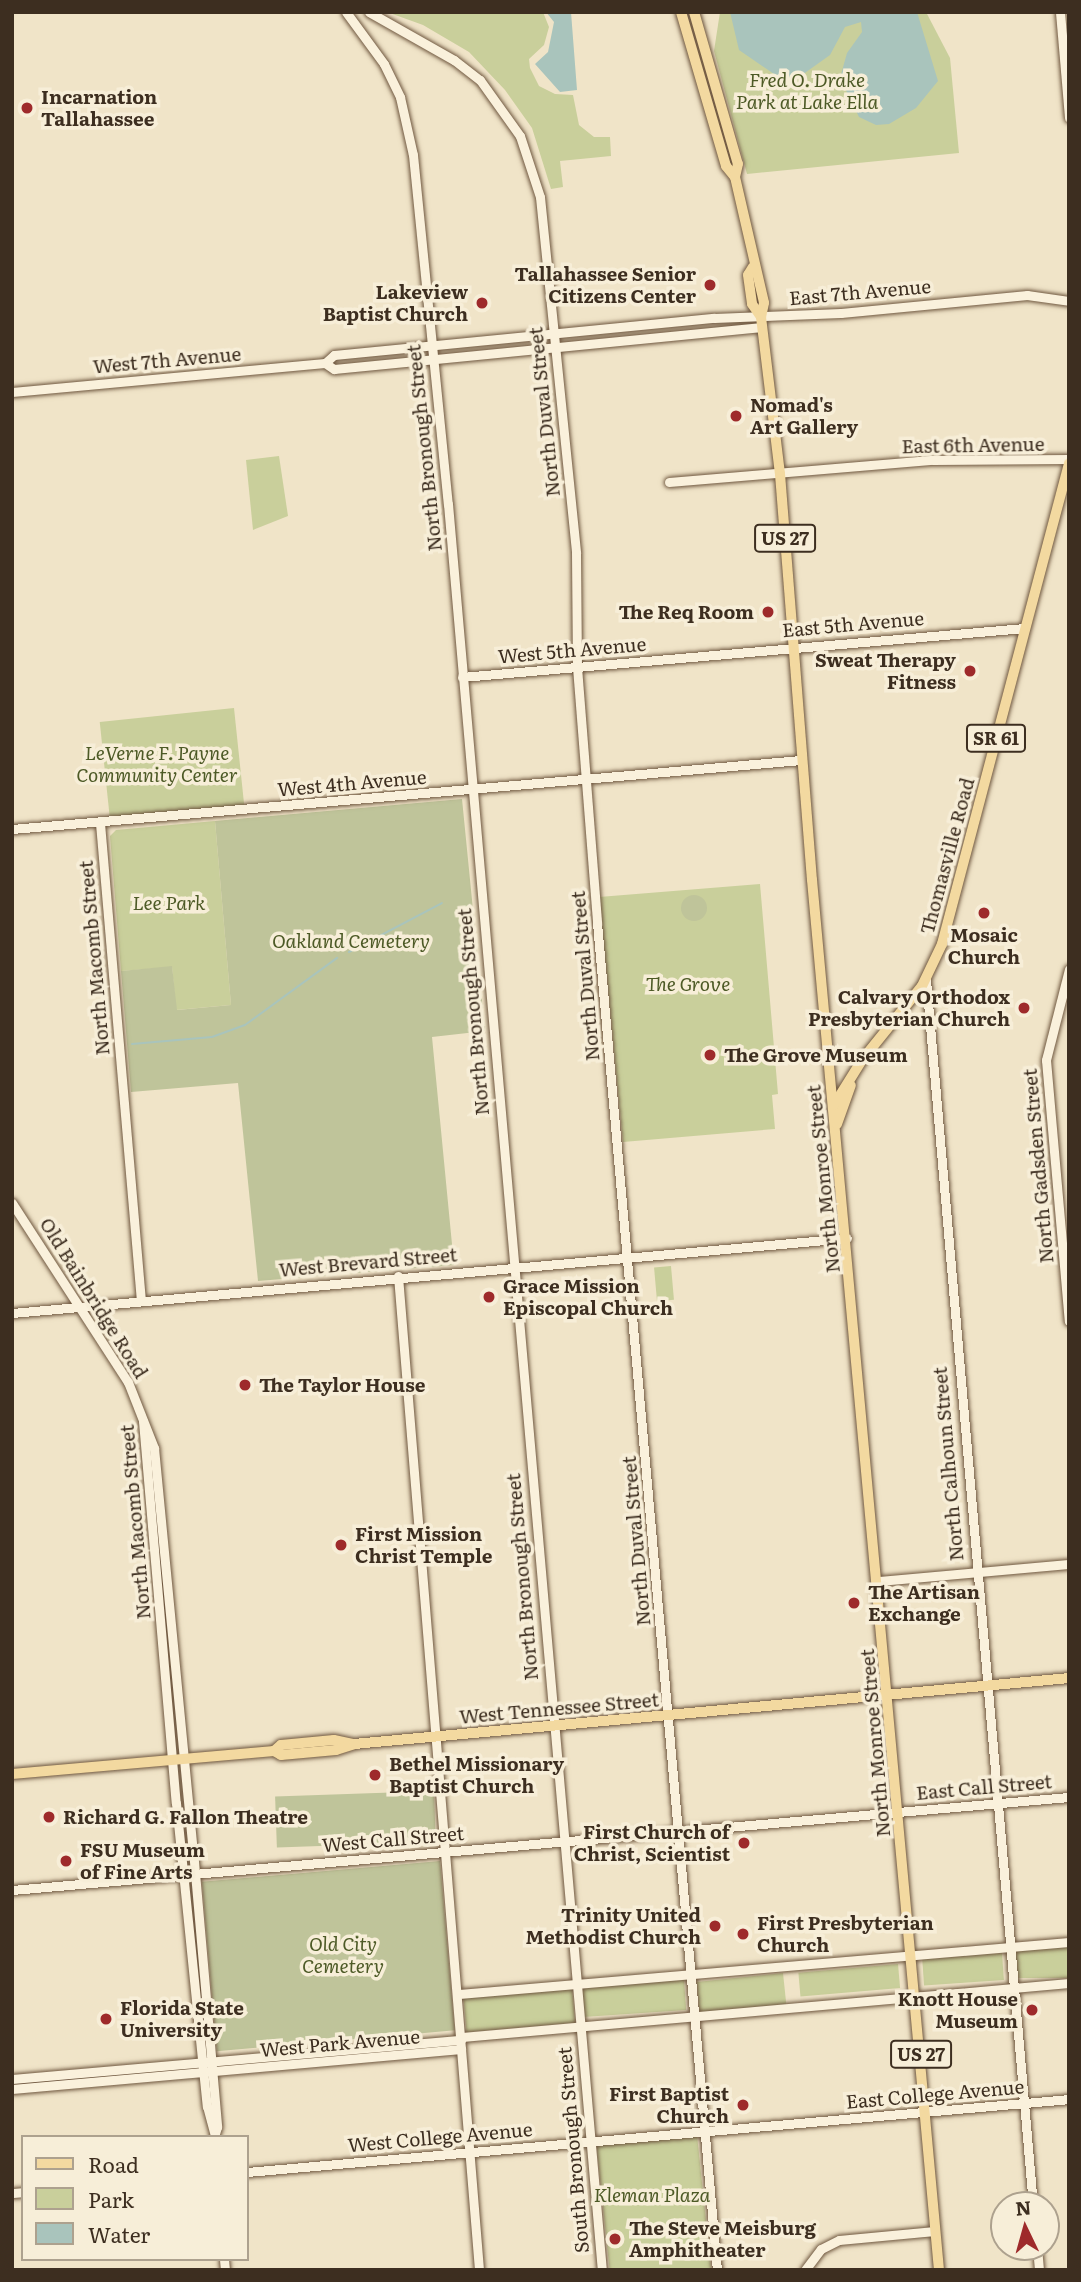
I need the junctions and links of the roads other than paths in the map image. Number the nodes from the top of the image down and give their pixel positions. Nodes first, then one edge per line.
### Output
1 (346, 12) edge
2 (369, 12) edge
3 (681, 12) edge
4 (694, 12) edge
5 (1060, 12) edge
6 (722, 104) junction
7 (710, 105) junction
8 (1069, 118) edge
9 (734, 177) junction
10 (1069, 293) edge
11 (1047, 296) junction
12 (1069, 301) edge
13 (714, 318) junction
14 (762, 322) junction
15 (654, 324) joint
16 (715, 331) junction
17 (553, 335) junction
18 (656, 338) joint
19 (475, 342) junction
20 (432, 346) junction
21 (555, 349) junction
22 (476, 355) junction
23 (433, 359) junction
24 (326, 363) junction
25 (12, 392) edge
26 (1069, 461) edge
27 (780, 474) junction
28 (669, 482) dead end
29 (1024, 628) junction
30 (793, 648) junction
31 (685, 657) joint
32 (577, 667) junction
33 (462, 677) junction
34 (802, 760) junction
35 (586, 779) junction
36 (471, 789) junction
37 (100, 823) junction
38 (12, 829) edge
39 (1069, 970) edge
40 (926, 979) junction
41 (912, 1002) junction
42 (926, 1007) junction
43 (830, 1073) junction
44 (852, 1075) junction
45 (833, 1106) junction
46 (836, 1128) junction
47 (12, 1203) edge
48 (847, 1238) junction
49 (627, 1256) junction
50 (513, 1266) junction
51 (398, 1276) junction
52 (141, 1300) junction
53 (80, 1306) junction
54 (12, 1313) edge
55 (1069, 1321) edge
56 (142, 1414) joint
57 (1069, 1564) edge
58 (976, 1573) junction
59 (878, 1581) junction
60 (1069, 1678) edge
61 (986, 1687) junction
62 (888, 1697) junction
63 (669, 1716) junction
64 (553, 1726) junction
65 (437, 1737) junction
66 (178, 1760) junction
67 (12, 1774) edge
68 (1069, 1797) edge
69 (996, 1803) junction
70 (898, 1812) junction
71 (777, 1822) joint
72 (679, 1832) junction
73 (563, 1841) junction
74 (446, 1852) junction
75 (190, 1874) junction
76 (12, 1890) edge
77 (1069, 1942) edge
78 (1009, 1947) junction
79 (912, 1956) junction
80 (691, 1975) junction
81 (1069, 1983) edge
82 (576, 1985) junction
83 (1012, 1987) junction
84 (458, 1994) junction
85 (916, 1996) junction
86 (694, 2015) junction
87 (580, 2026) junction
88 (462, 2042) junction
89 (208, 2067) junction
90 (12, 2079) edge
91 (29, 2083) junction
92 (12, 2089) edge
93 (1069, 2099) edge
94 (1024, 2104) junction
95 (927, 2112) junction
96 (803, 2123) joint
97 (704, 2132) junction
98 (214, 2135) edge
99 (590, 2142) junction
100 (469, 2153) junction
101 (248, 2172) edge
102 (1032, 2191) edge
103 (935, 2231) junction
104 (479, 2270) edge
105 (601, 2270) edge
106 (717, 2270) edge
107 (806, 2270) edge
108 (939, 2270) edge

1 - 20 street, North Bronough Street
2 - 17 street, North Duval Street
3 - 7 main road, North Monroe Street / US 27
4 - 6 main road, North Monroe Street / US 27
5 - 8 street
6 - 7 main road
6 - 9 main road, North Monroe Street / US 27
7 - 9 main road, North Monroe Street / US 27
9 - 14 main road, North Monroe Street / US 27
10 - 11 street
11 - 12 street, East 7th Avenue
11 - 14 street, East 7th Avenue
13 - 14 street, East 7th Avenue
13 - 15 street, East 7th Avenue
13 - 16 street
14 - 16 street, East 7th Avenue
14 - 27 main road, North Monroe Street / US 27
15 - 17 street, West 7th Avenue
16 - 18 street, East 7th Avenue
17 - 19 street, West 7th Avenue
17 - 21 street, North Duval Street
18 - 21 street, West 7th Avenue
19 - 20 street, West 7th Avenue
19 - 22 street
20 - 23 street, North Bronough Street
20 - 24 street, West 7th Avenue
21 - 22 street, West 7th Avenue
21 - 32 street, North Duval Street
22 - 23 street, West 7th Avenue
23 - 24 street, West 7th Avenue
23 - 33 street, North Bronough Street
24 - 25 street, West 7th Avenue
26 - 27 street, East 6th Avenue
26 - 29 main road, Thomasville Road / SR 61
27 - 28 street, East 6th Avenue
27 - 30 main road, North Monroe Street / US 27
29 - 30 street, East 5th Avenue
29 - 40 main road, Thomasville Road / SR 61
30 - 31 street, East 5th Avenue
30 - 34 main road, North Monroe Street / US 27
31 - 32 street, West 5th Avenue
32 - 33 street, West 5th Avenue
32 - 35 street, North Duval Street
33 - 36 street, North Bronough Street
34 - 35 street, West 4th Avenue
34 - 43 main road, North Monroe Street / US 27
35 - 36 street, West 4th Avenue
35 - 49 street, North Duval Street
36 - 37 street, West 4th Avenue
36 - 50 street, North Bronough Street
37 - 38 street, West 4th Avenue
37 - 52 street, North Macomb Street
39 - 55 street, North Gadsden Street
40 - 41 main road, Thomasville Road / SR 61
40 - 42 street, North Calhoun Street
41 - 42 street
41 - 44 main road, Thomasville Road / SR 61
42 - 58 street, North Calhoun Street
43 - 44 main road
43 - 45 main road, North Monroe Street / US 27
44 - 45 main road, Thomasville Road / SR 61
44 - 46 main road, Thomasville Road / SR 61
45 - 46 main road, North Monroe Street / US 27
46 - 48 main road, North Monroe Street / US 27
47 - 53 street, Old Bainbridge Road
48 - 49 street, West Brevard Street
48 - 59 main road, North Monroe Street / US 27
49 - 50 street, West Brevard Street
49 - 63 street, North Duval Street
50 - 51 street, West Brevard Street
50 - 64 street, North Bronough Street
51 - 52 street, West Brevard Street
51 - 65 street
52 - 53 street, West Brevard Street
53 - 54 street, West Brevard Street
53 - 56 street, Old Bainbridge Road
56 - 66 street, North Macomb Street
57 - 58 street
58 - 59 street
58 - 61 street, North Calhoun Street
59 - 62 main road, North Monroe Street / US 27
60 - 61 main road, West Tennessee Street
61 - 62 main road, West Tennessee Street
61 - 69 street, North Calhoun Street
62 - 63 main road, West Tennessee Street
62 - 70 main road, North Monroe Street / US 27
63 - 64 main road, West Tennessee Street
63 - 72 street, North Duval Street
64 - 65 main road, West Tennessee Street
64 - 73 street, North Bronough Street
65 - 66 main road, West Tennessee Street
65 - 74 street
66 - 67 main road, West Tennessee Street
66 - 75 street, North Macomb Street
68 - 69 street, East Call Street
69 - 70 street, East Call Street
69 - 78 street, North Calhoun Street
70 - 71 street, East Call Street
70 - 79 main road, North Monroe Street / US 27
71 - 72 street, West Call Street
72 - 73 street, West Call Street
72 - 80 street, North Duval Street
73 - 74 street, West Call Street
73 - 82 street, North Bronough Street
74 - 75 street, West Call Street
74 - 84 street
75 - 76 street, West Call Street
75 - 89 street, North Macomb Street
77 - 78 street
78 - 79 street
78 - 83 street, North Calhoun Street
79 - 80 street
79 - 85 main road, North Monroe Street / US 27
80 - 82 street
80 - 86 street, North Duval Street
81 - 83 street, West Park Avenue
82 - 84 street
82 - 87 street, North Bronough Street
83 - 85 street, West Park Avenue
83 - 94 street, North Calhoun Street
84 - 88 street
85 - 86 street, West Park Avenue
85 - 95 main road, US 27
86 - 87 street, West Park Avenue
86 - 97 street, North Duval Street
87 - 88 street, West Park Avenue
87 - 99 street, South Bronough Street
88 - 89 street, West Park Avenue
88 - 100 street
89 - 91 street, West Park Avenue
89 - 98 street, North Macomb Street
90 - 91 street, West Park Avenue
91 - 92 street, West Park Avenue
93 - 94 street, East College Avenue
94 - 95 street, East College Avenue
94 - 102 street, North Calhoun Street
95 - 96 street, East College Avenue
95 - 103 main road, US 27
96 - 97 street, West College Avenue
97 - 99 street, West College Avenue
97 - 106 street, North Duval Street
99 - 100 street, West College Avenue
99 - 105 street, South Bronough Street
100 - 101 street, West College Avenue
100 - 104 street
103 - 107 street
103 - 108 main road, US 27

